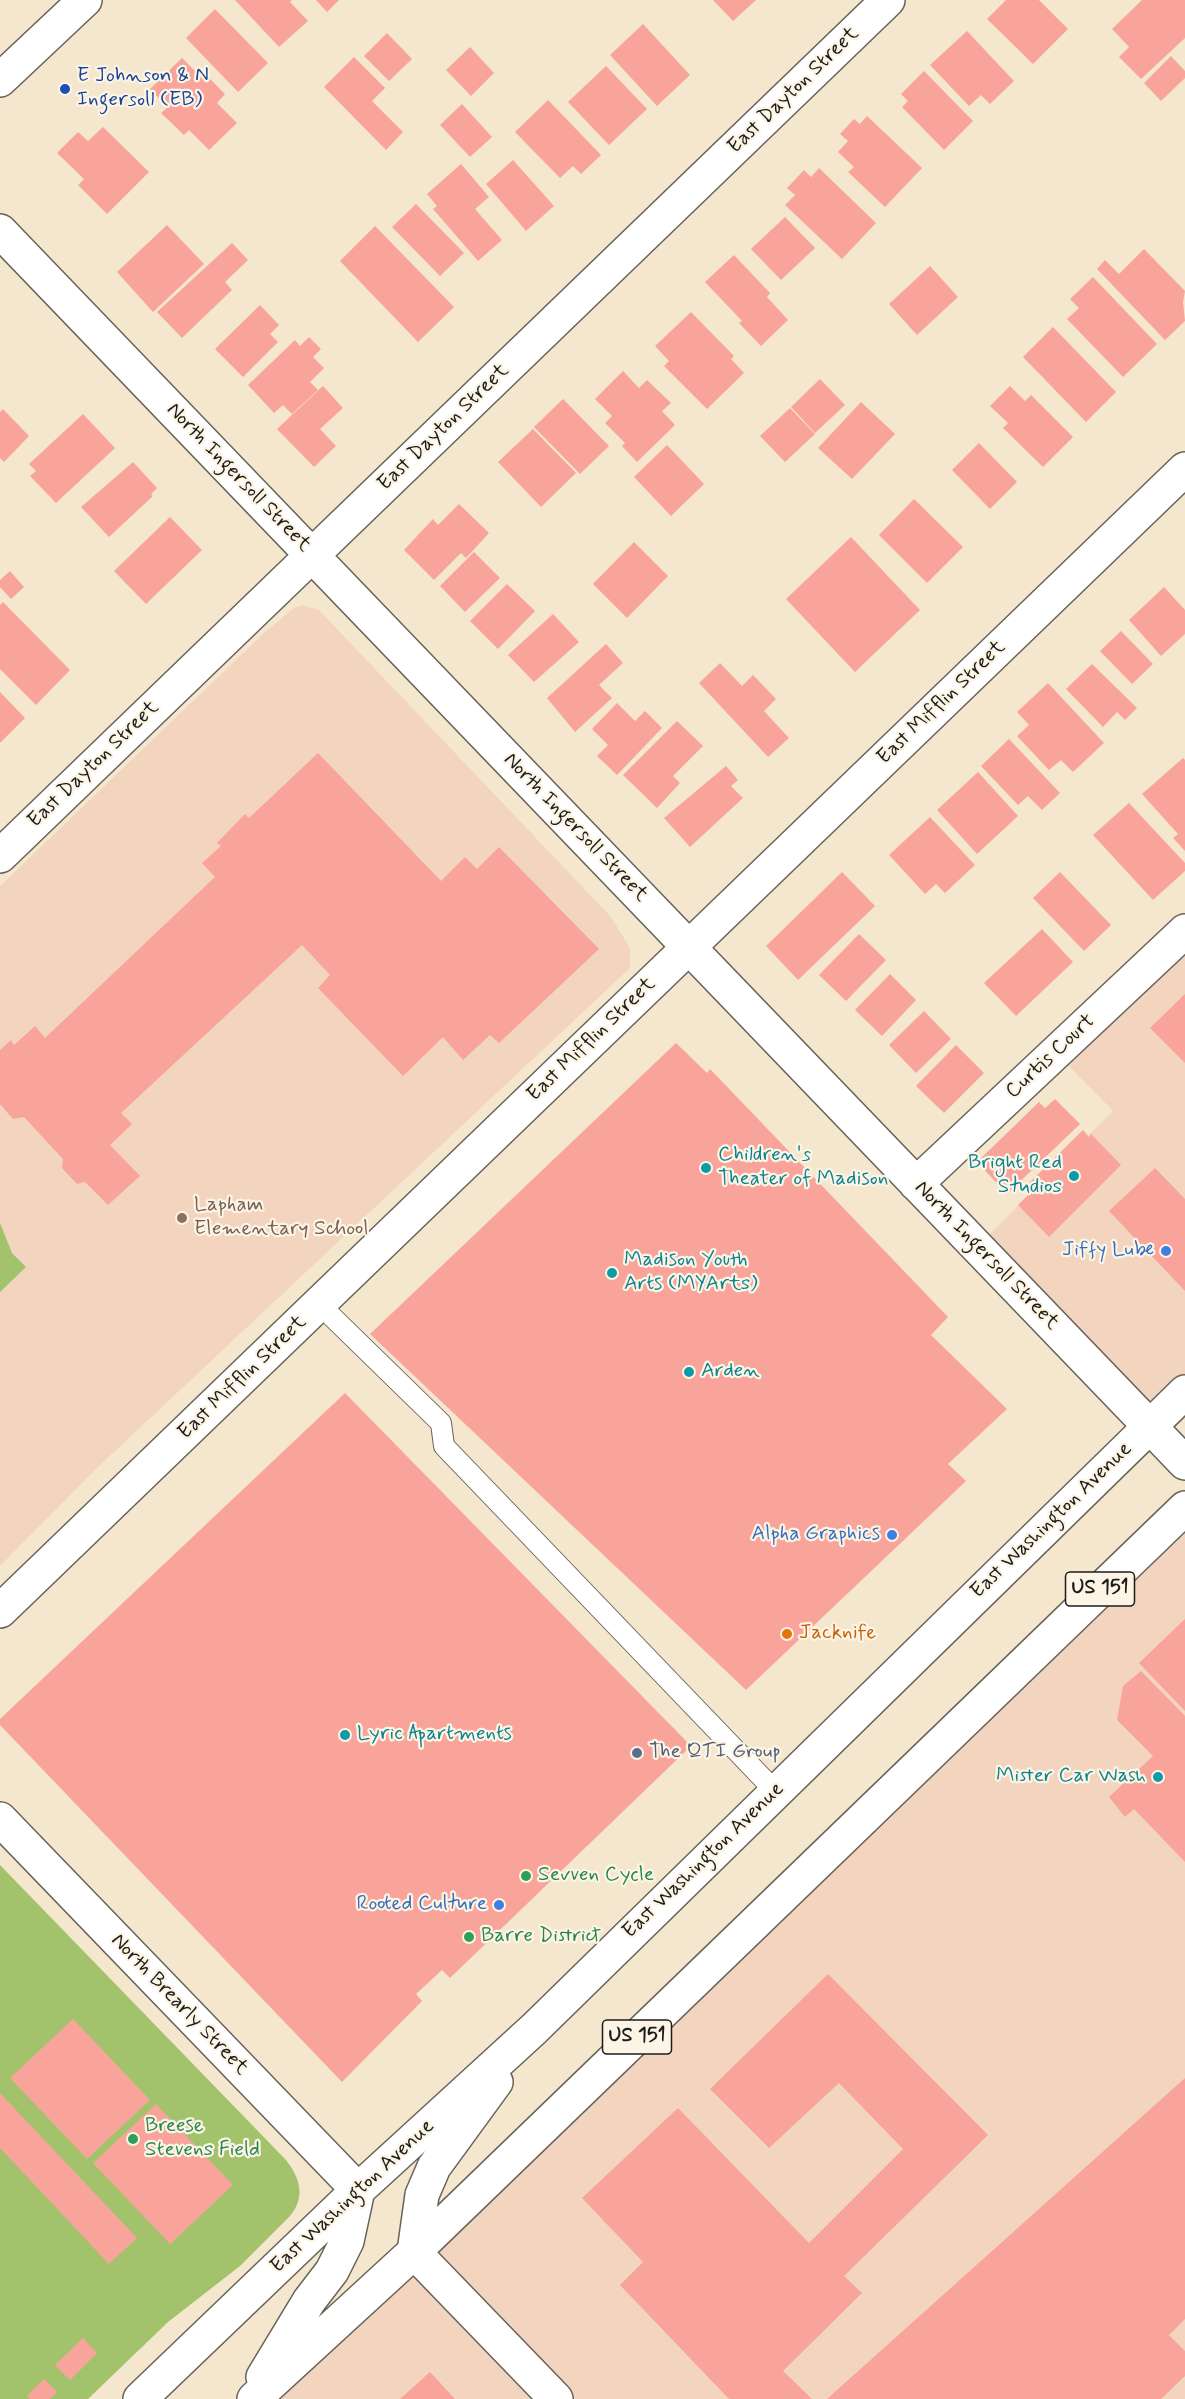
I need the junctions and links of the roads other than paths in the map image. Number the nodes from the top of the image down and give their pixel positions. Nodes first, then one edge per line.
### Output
1 (85, 0) edge
2 (888, 0) edge
3 (0, 80) edge
4 (0, 231) edge
5 (1185, 470) edge
6 (312, 554) junction
7 (0, 856) edge
8 (1185, 931) edge
9 (689, 946) junction
10 (916, 1184) junction
11 (319, 1304) junction
12 (1185, 1392) edge
13 (1149, 1426) junction
14 (1185, 1463) edge
15 (1185, 1508) edge
16 (0, 1611) edge
17 (776, 1791) junction
18 (0, 1819) edge
19 (534, 2029) junction
20 (358, 2190) junction
21 (414, 2252) junction
22 (140, 2399) edge
23 (249, 2399) edge
24 (255, 2399) edge
25 (556, 2399) edge

1 - 3 street
2 - 6 street, East Dayton Street
4 - 6 street, North Ingersoll Street
5 - 9 street, East Mifflin Street
6 - 7 street, East Dayton Street
6 - 9 street, North Ingersoll Street
8 - 10 street, Curtis Court
9 - 10 street, North Ingersoll Street
9 - 11 street, East Mifflin Street
10 - 13 street, North Ingersoll Street
11 - 16 street, East Mifflin Street
11 - 17 lane
12 - 13 street, East Washington Avenue
13 - 14 street, North Ingersoll Street
13 - 17 street, East Washington Avenue
15 - 21 street, US 151
17 - 19 street, East Washington Avenue
18 - 20 street, North Brearly Street
19 - 20 street, East Washington Avenue
19 - 21 street
20 - 22 street, East Washington Avenue
20 - 23 street
21 - 24 street, US 151
21 - 25 street

